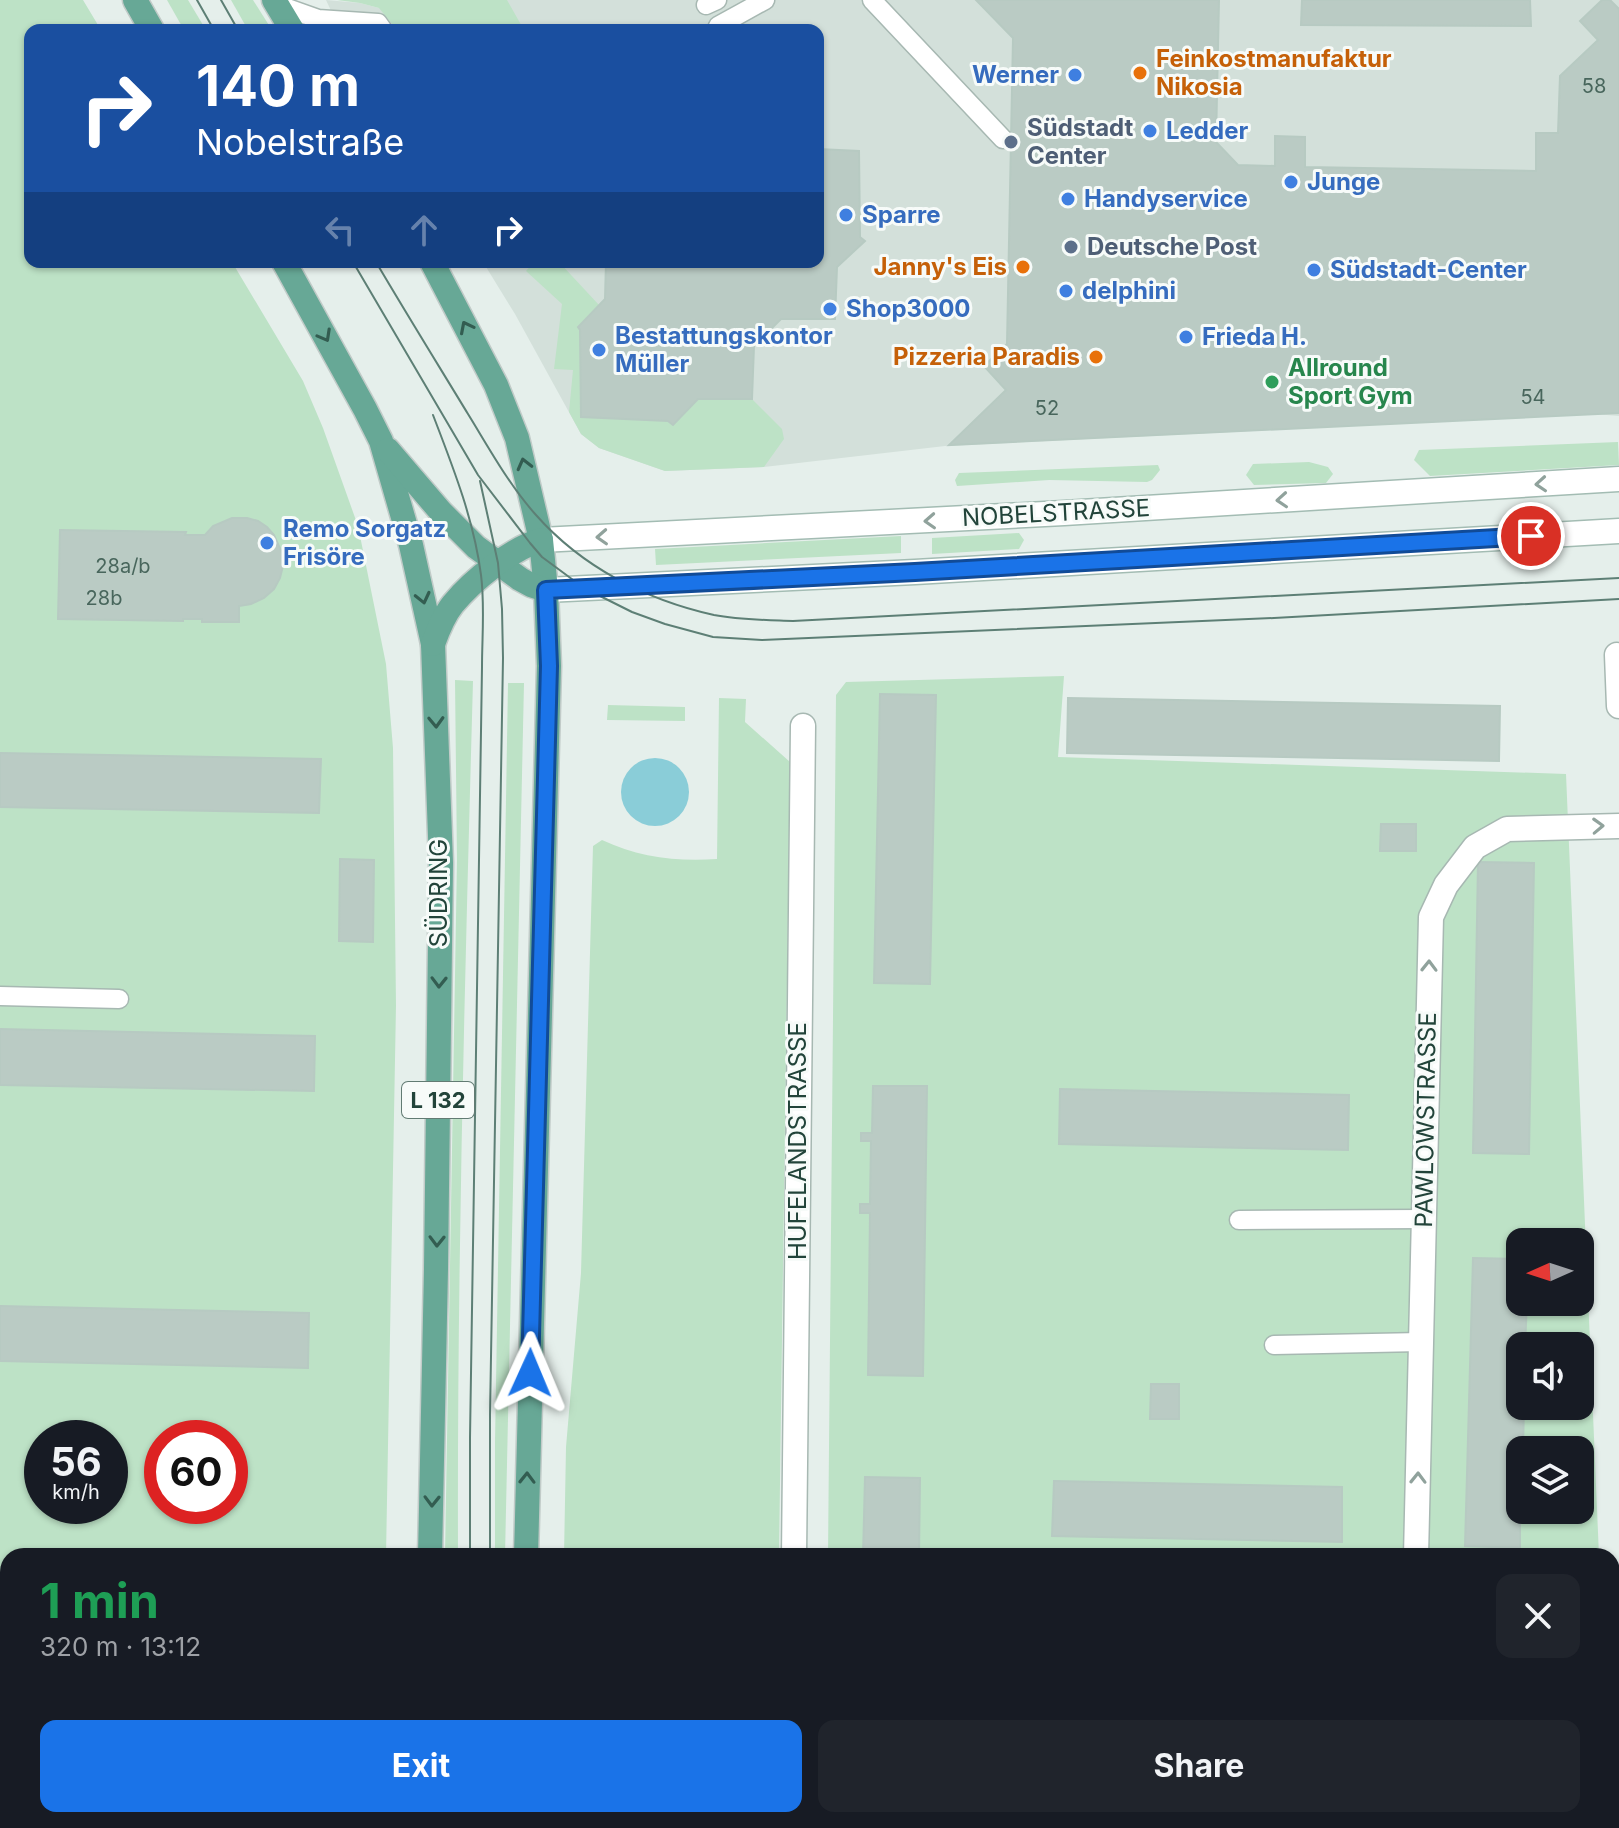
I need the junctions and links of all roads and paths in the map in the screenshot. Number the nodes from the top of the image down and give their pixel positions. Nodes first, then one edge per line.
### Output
1 (135, 0) edge
2 (765, 0) edge
3 (872, 0) edge
4 (275, 2) edge
5 (149, 24) edge
6 (288, 24) edge
7 (379, 24) edge
8 (722, 24) edge
9 (1003, 139) dead end
10 (287, 268) edge
11 (435, 268) edge
12 (381, 441) junction
13 (1619, 479) edge
14 (1619, 531) edge
15 (541, 540) junction
16 (498, 563) junction
17 (546, 590) junction
18 (433, 644) junction
19 (1617, 655) dead end
20 (1619, 706) edge
21 (803, 726) dead end
22 (1619, 826) edge
23 (0, 996) edge
24 (119, 999) dead end
25 (1423, 1219) junction
26 (1239, 1220) dead end
27 (1421, 1342) junction
28 (1274, 1345) dead end
29 (430, 1548) edge
30 (526, 1548) edge
31 (794, 1548) edge
32 (1416, 1548) edge

1 - 5 main road
2 - 8 lane
3 - 9 lane
4 - 6 main road
4 - 7 lane
10 -> 12 main road, SÜDRING
15 -> 11 main road
12 - 16 main road, NOBELSTRASSE
12 -> 18 main road, SÜDRING / L 132
13 -> 15 main road, NOBELSTRASSE / L 132
14 - 17 main road, NOBELSTRASSE
15 - 16 main road, NOBELSTRASSE / L 132
15 - 17 main road
16 - 17 main road, NOBELSTRASSE
16 - 18 main road, NOBELSTRASSE / L 132
30 -> 17 main road
18 -> 29 main road, SÜDRING / L 132
19 - 20 main road
21 - 31 main road, HUFELANDSTRASSE
25 -> 22 main road, PAWLOWSTRASSE
23 - 24 lane
25 - 26 lane
25 - 27 main road, PAWLOWSTRASSE
27 - 28 lane
32 -> 27 main road, PAWLOWSTRASSE

